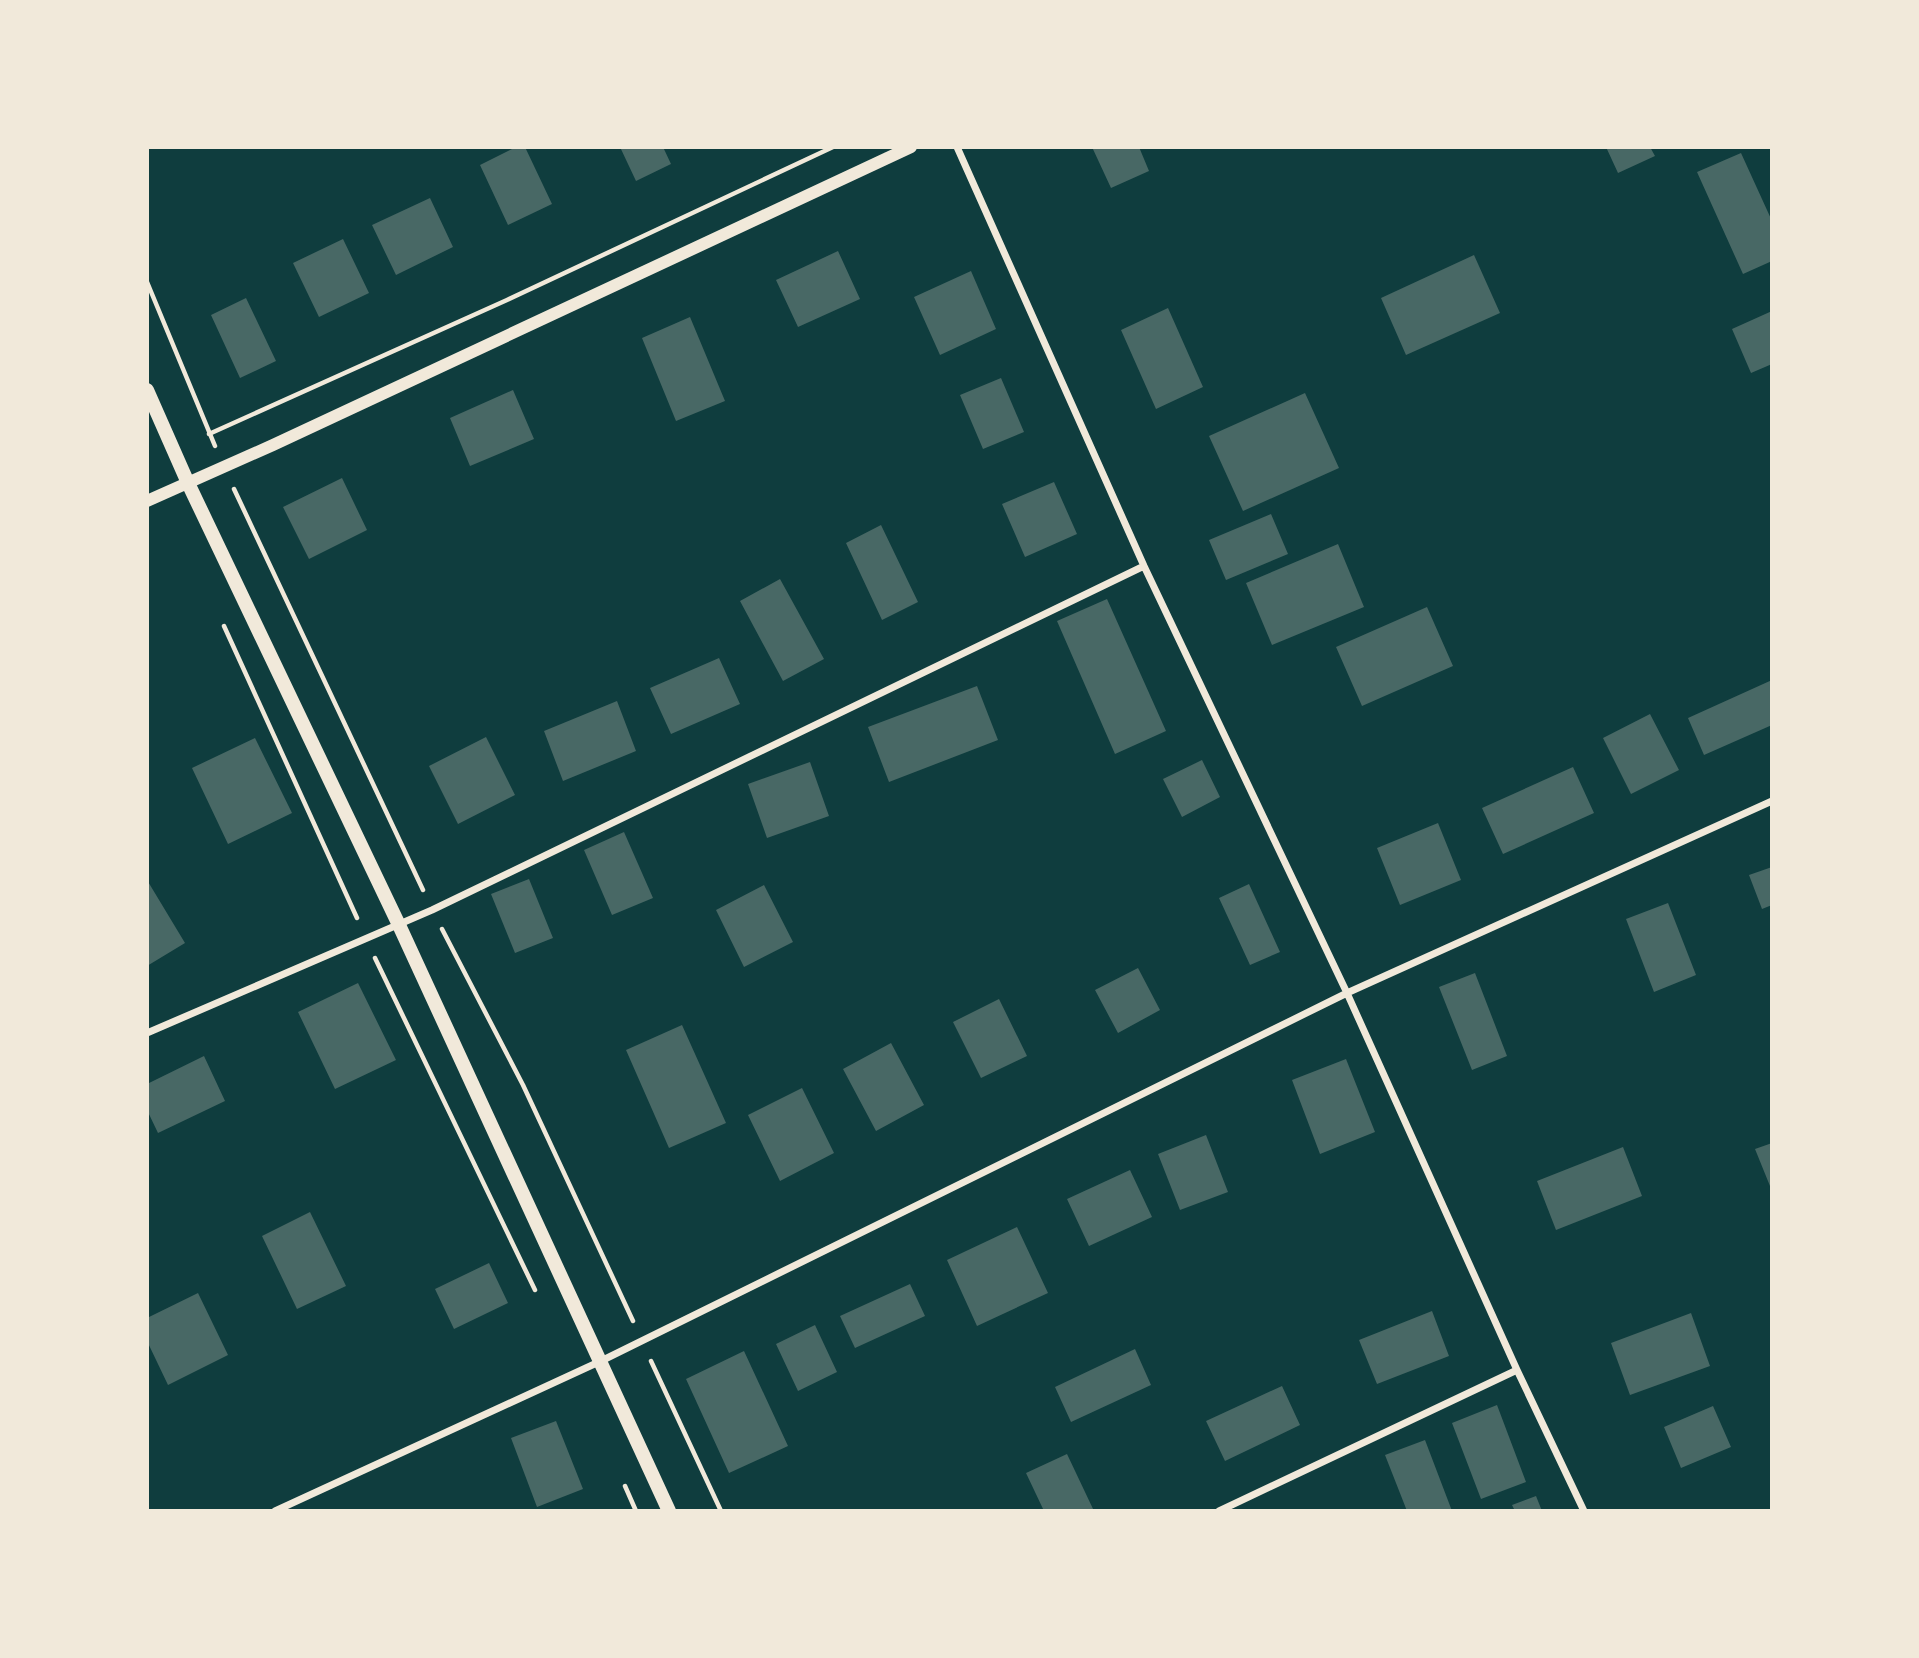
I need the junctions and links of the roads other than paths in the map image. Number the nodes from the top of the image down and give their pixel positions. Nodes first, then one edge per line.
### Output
1 (911, 147) edge
2 (957, 147) edge
3 (147, 390) edge
4 (188, 482) junction
5 (147, 500) edge
6 (1144, 566) junction
7 (1772, 801) edge
8 (399, 925) junction
9 (1348, 993) junction
10 (147, 1033) edge
11 (601, 1361) junction
12 (1517, 1370) junction
13 (275, 1511) edge
14 (669, 1511) edge
15 (1219, 1511) edge
16 (1584, 1511) edge

1 - 4 street
2 - 6 street
3 - 4 main road
4 - 5 street
4 - 8 main road
6 - 8 street
6 - 9 street
7 - 9 street
8 - 10 street
8 - 11 main road
9 - 11 street
9 - 12 street
11 - 13 street
11 - 14 main road
12 - 15 street
12 - 16 street

